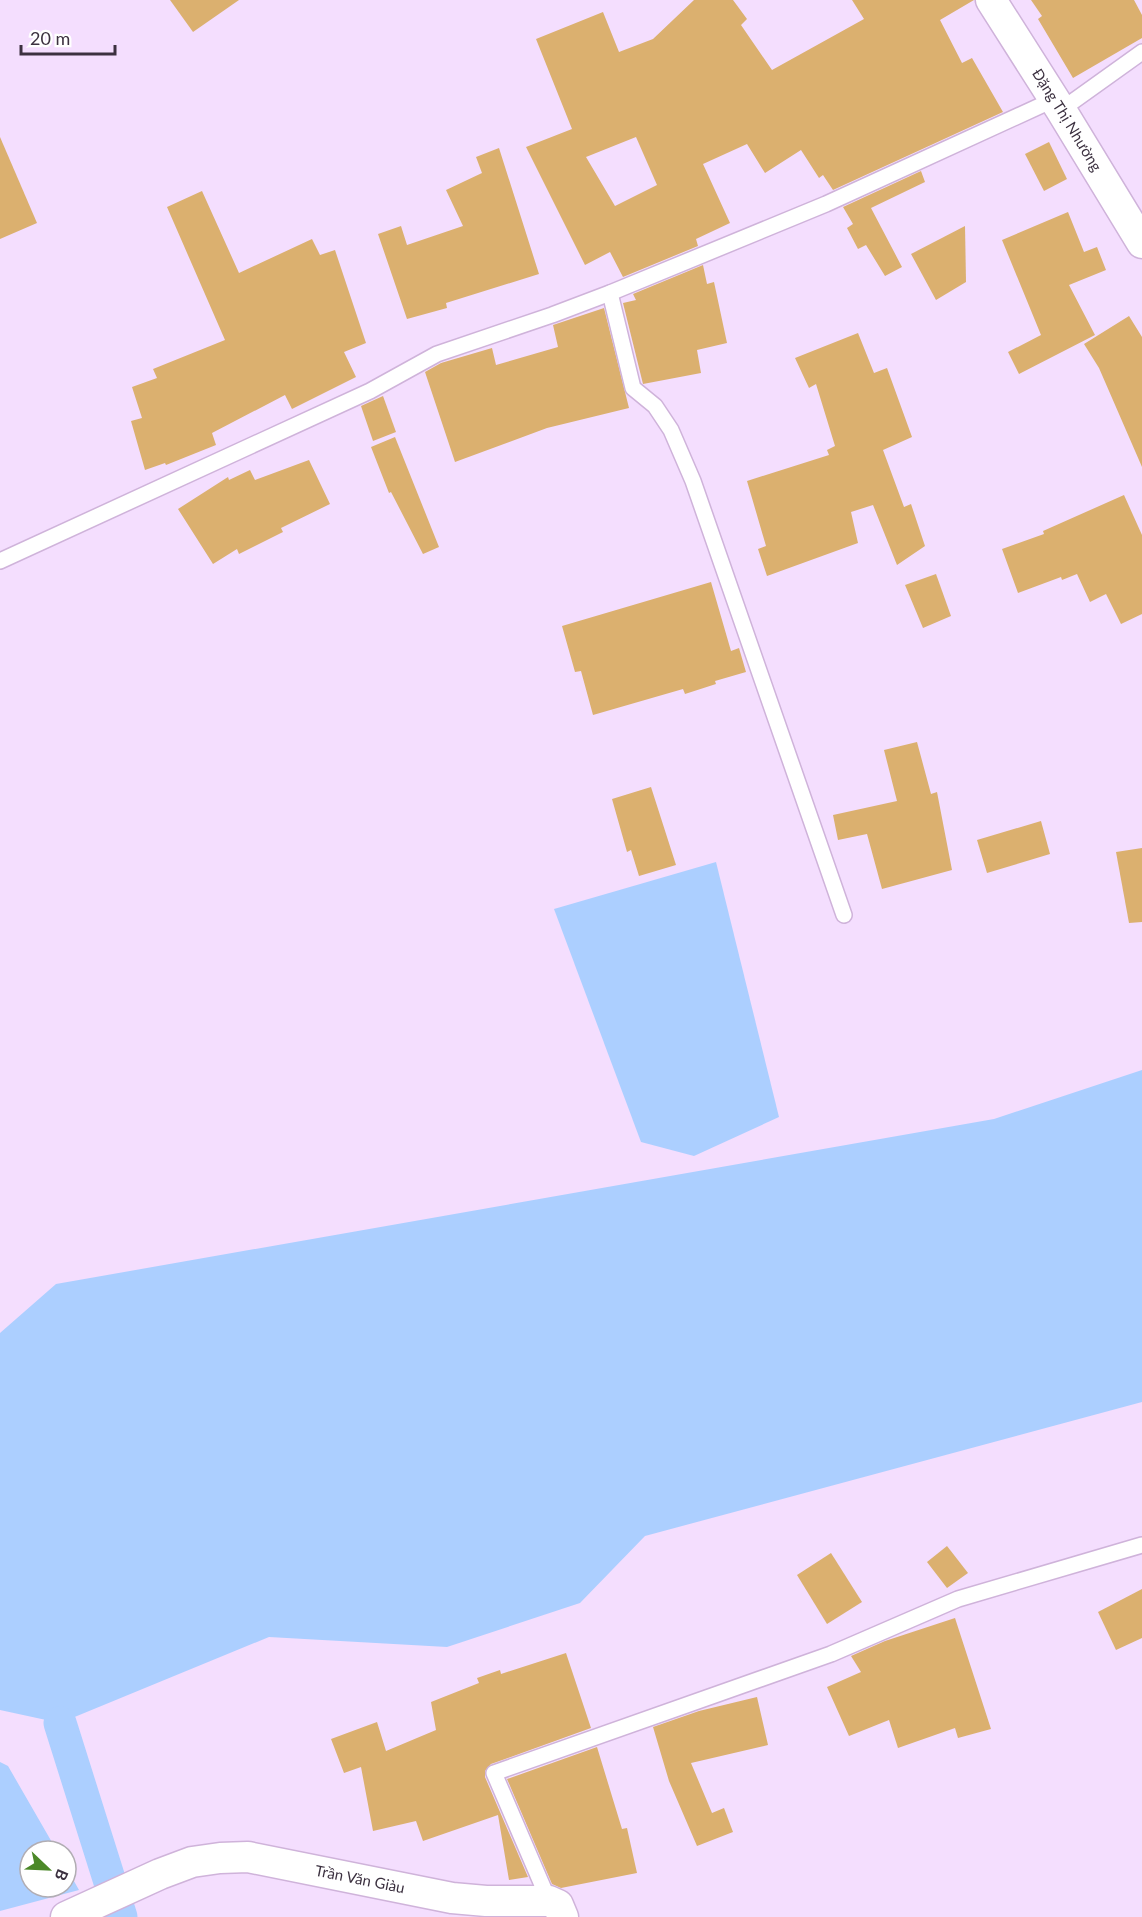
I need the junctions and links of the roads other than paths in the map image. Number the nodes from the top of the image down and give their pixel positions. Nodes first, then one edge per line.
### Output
1 (991, 0) edge
2 (1142, 52) edge
3 (1058, 105) junction
4 (1142, 243) edge
5 (610, 293) junction
6 (0, 561) edge
7 (844, 915) dead end
8 (1142, 1545) edge
9 (558, 1909) edge
10 (66, 1917) edge

1 - 3 street, Đặng Thị Nhường
2 - 3 lane
3 - 4 street, Đặng Thị Nhường
3 - 5 lane
5 - 6 lane
5 - 7 lane
8 - 9 lane
9 - 10 street, Trần Văn Giàu

